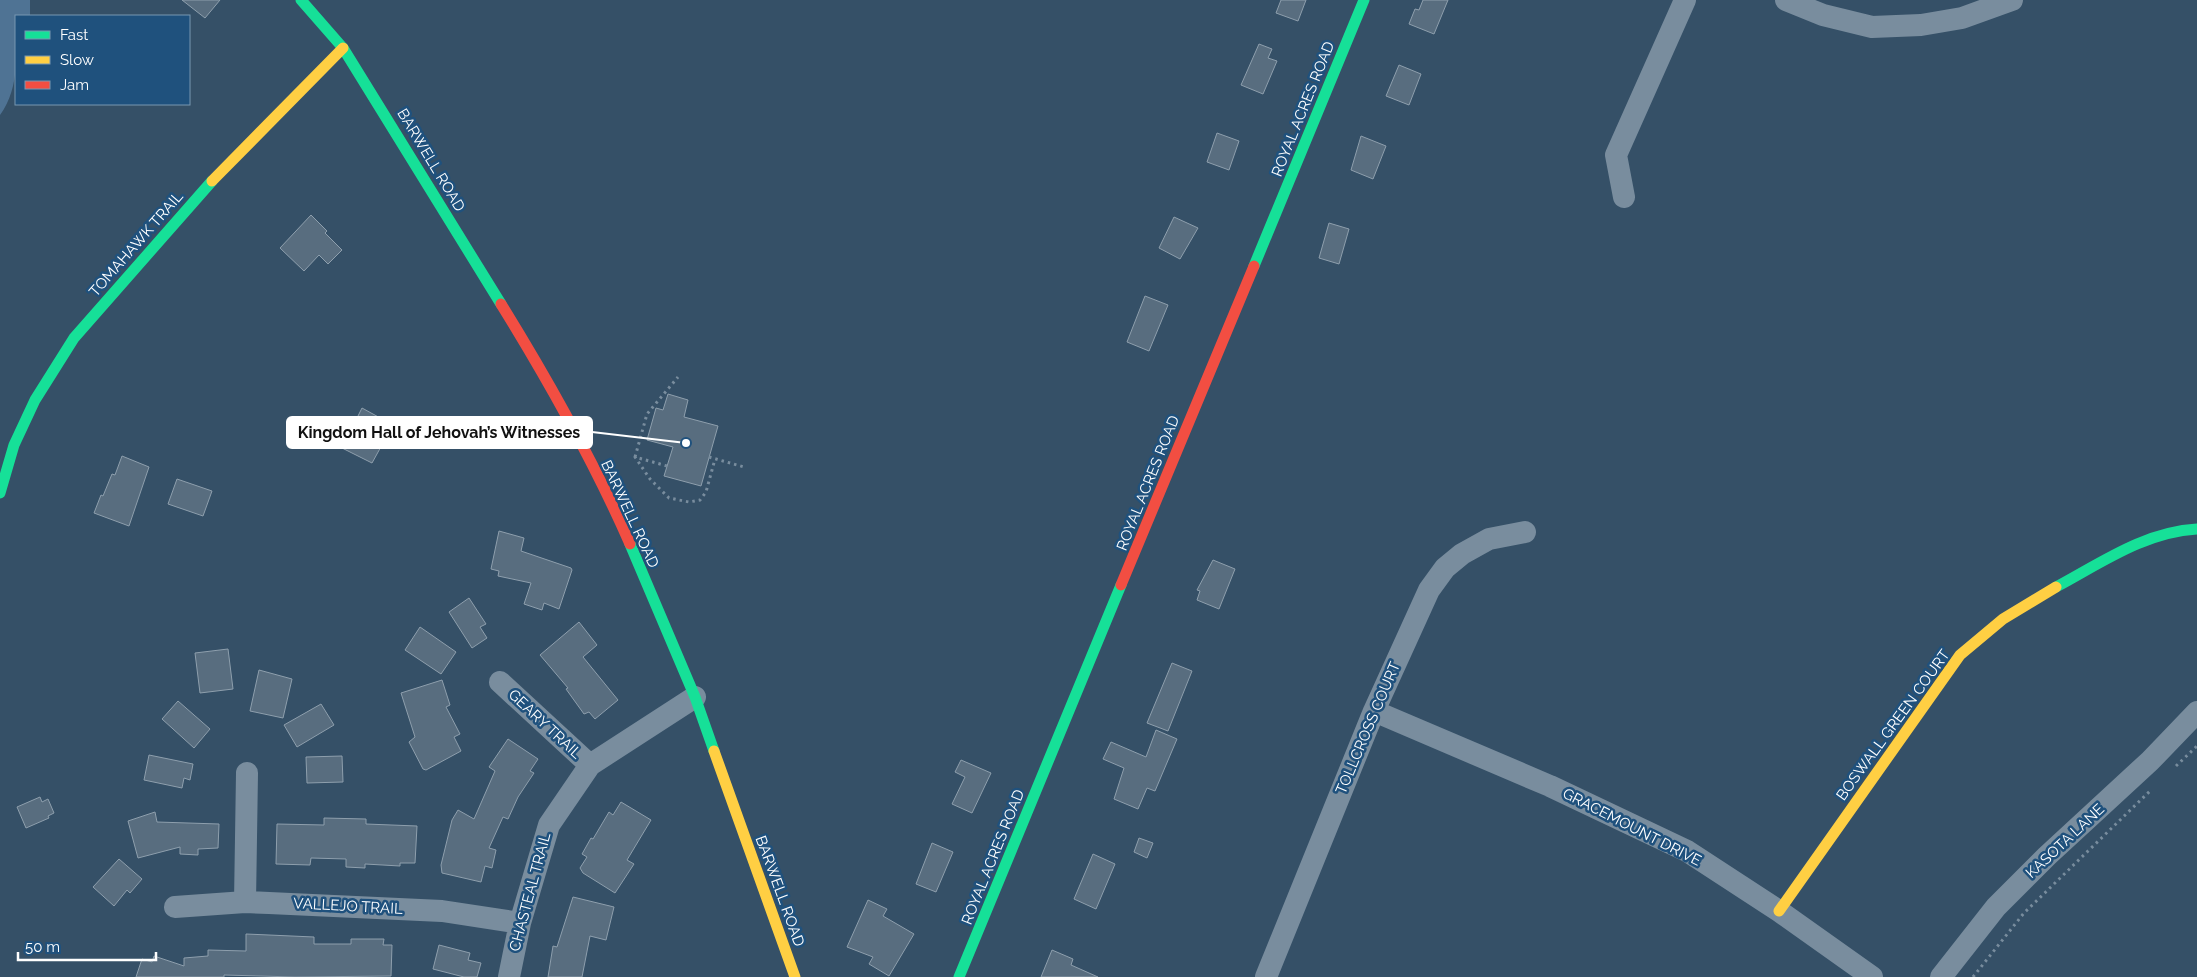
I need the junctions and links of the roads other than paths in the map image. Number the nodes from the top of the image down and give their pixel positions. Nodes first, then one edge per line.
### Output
1 (301, 0) edge
2 (1364, 0) edge
3 (1685, 0) edge
4 (1786, 0) edge
5 (2012, 0) edge
6 (343, 48) junction
7 (1624, 197) dead end
8 (0, 493) edge
9 (2197, 528) edge
10 (1525, 532) dead end
11 (500, 682) dead end
12 (695, 697) junction
13 (1374, 712) junction
14 (2197, 712) edge
15 (590, 765) junction
16 (247, 772) dead end
17 (245, 902) junction
18 (175, 907) dead end
19 (1780, 912) junction
20 (520, 923) junction
21 (509, 977) edge
22 (794, 977) edge
23 (959, 977) edge
24 (1266, 977) edge
25 (1872, 977) edge
26 (1940, 977) edge

1 - 6 street, BARWELL ROAD
2 - 23 street, ROYAL ACRES ROAD
3 - 7 street
4 - 5 street
6 - 8 street, TOMAHAWK TRAIL
6 - 12 street, BARWELL ROAD
9 - 19 street, BOSWALL GREEN COURT
10 - 13 street, TOLLCROSS COURT
11 - 15 street, GEARY TRAIL
12 - 15 street, CHASTEAL TRAIL
12 - 22 street, BARWELL ROAD
13 - 19 street, GRACEMOUNT DRIVE
13 - 24 street, TOLLCROSS COURT
14 - 26 street, KASOTA LANE
15 - 20 street, CHASTEAL TRAIL
16 - 17 street
17 - 18 street, VALLEJO TRAIL
17 - 20 street, VALLEJO TRAIL
19 - 25 street, GRACEMOUNT DRIVE
20 - 21 street, CHASTEAL TRAIL

